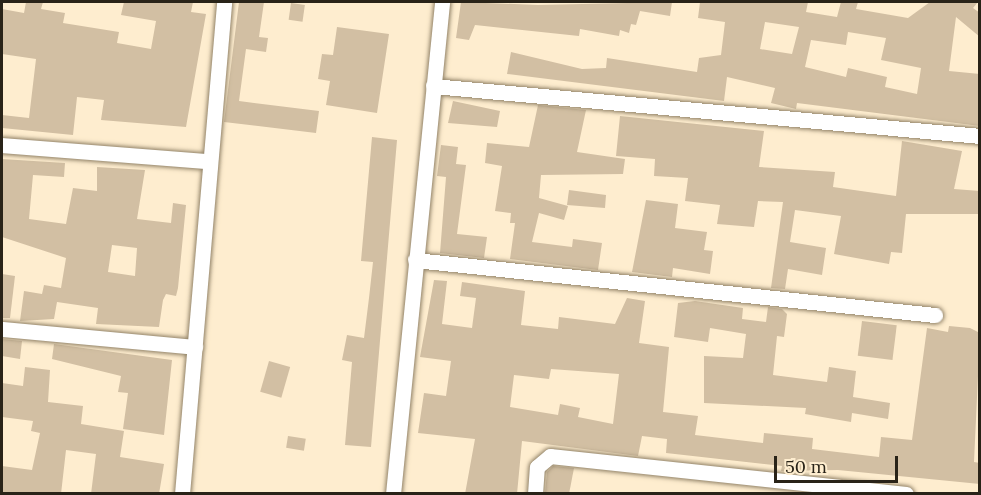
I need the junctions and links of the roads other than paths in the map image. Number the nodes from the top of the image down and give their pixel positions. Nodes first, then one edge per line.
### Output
1 (224, 2) edge
2 (442, 2) edge
3 (433, 86) junction
4 (980, 136) edge
5 (2, 145) edge
6 (207, 161) junction
7 (414, 260) junction
8 (935, 315) dead end
9 (2, 329) edge
10 (195, 347) junction
11 (182, 494) edge
12 (393, 494) edge
13 (535, 494) edge
14 (906, 494) edge

1 - 6 street
2 - 3 street
3 - 4 street
3 - 7 street
5 - 6 street
6 - 10 street
7 - 8 street
7 - 12 street
9 - 10 street
10 - 11 street
13 - 14 street

